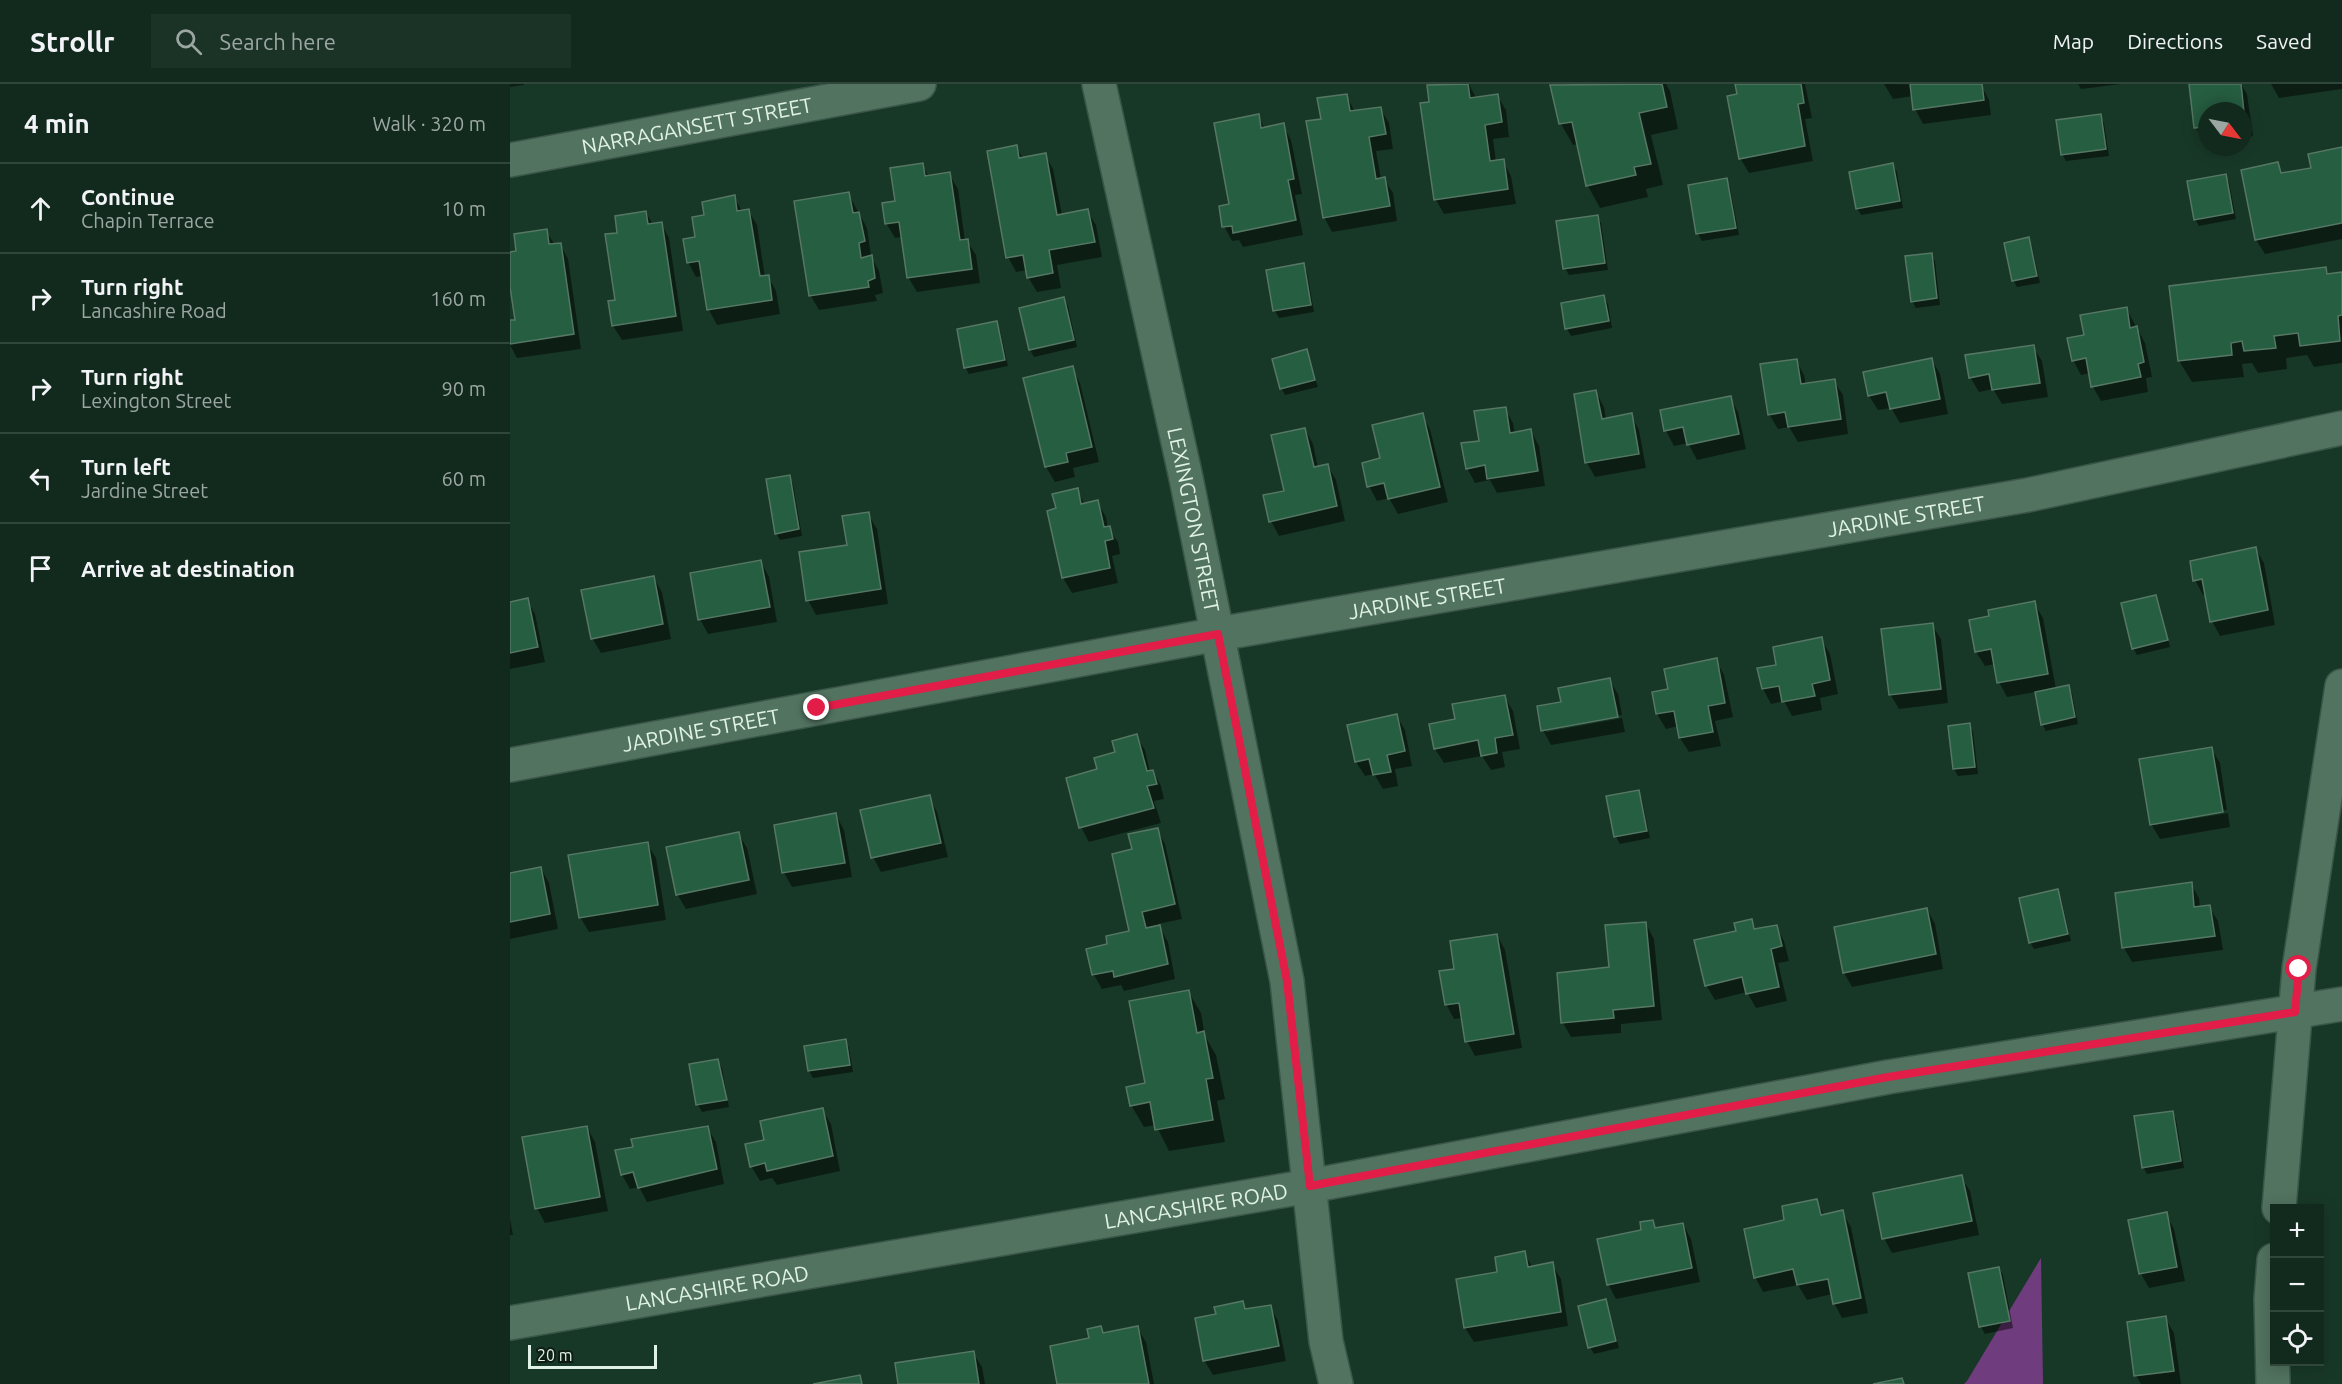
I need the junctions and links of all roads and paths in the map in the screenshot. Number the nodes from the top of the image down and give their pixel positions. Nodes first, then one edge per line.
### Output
1 (920, 84) edge
2 (1099, 84) edge
3 (510, 160) edge
4 (2342, 428) edge
5 (1218, 634) junction
6 (2342, 686) edge
7 (510, 765) edge
8 (2342, 1004) edge
9 (2295, 1012) junction
10 (1310, 1186) junction
11 (2279, 1204) edge
12 (2271, 1312) edge
13 (510, 1323) edge
14 (1336, 1384) edge
15 (2273, 1384) edge

1 - 3 street, NARRAGANSETT STREET
2 - 5 street, LEXINGTON STREET
4 - 5 street, JARDINE STREET
5 - 7 street, JARDINE STREET
5 - 10 street, LEXINGTON STREET
6 - 9 street
8 - 9 street, LANCASHIRE ROAD
9 - 10 street, LANCASHIRE ROAD
9 - 11 street
10 - 13 street, LANCASHIRE ROAD
10 - 14 street, LEXINGTON STREET
12 - 15 street

